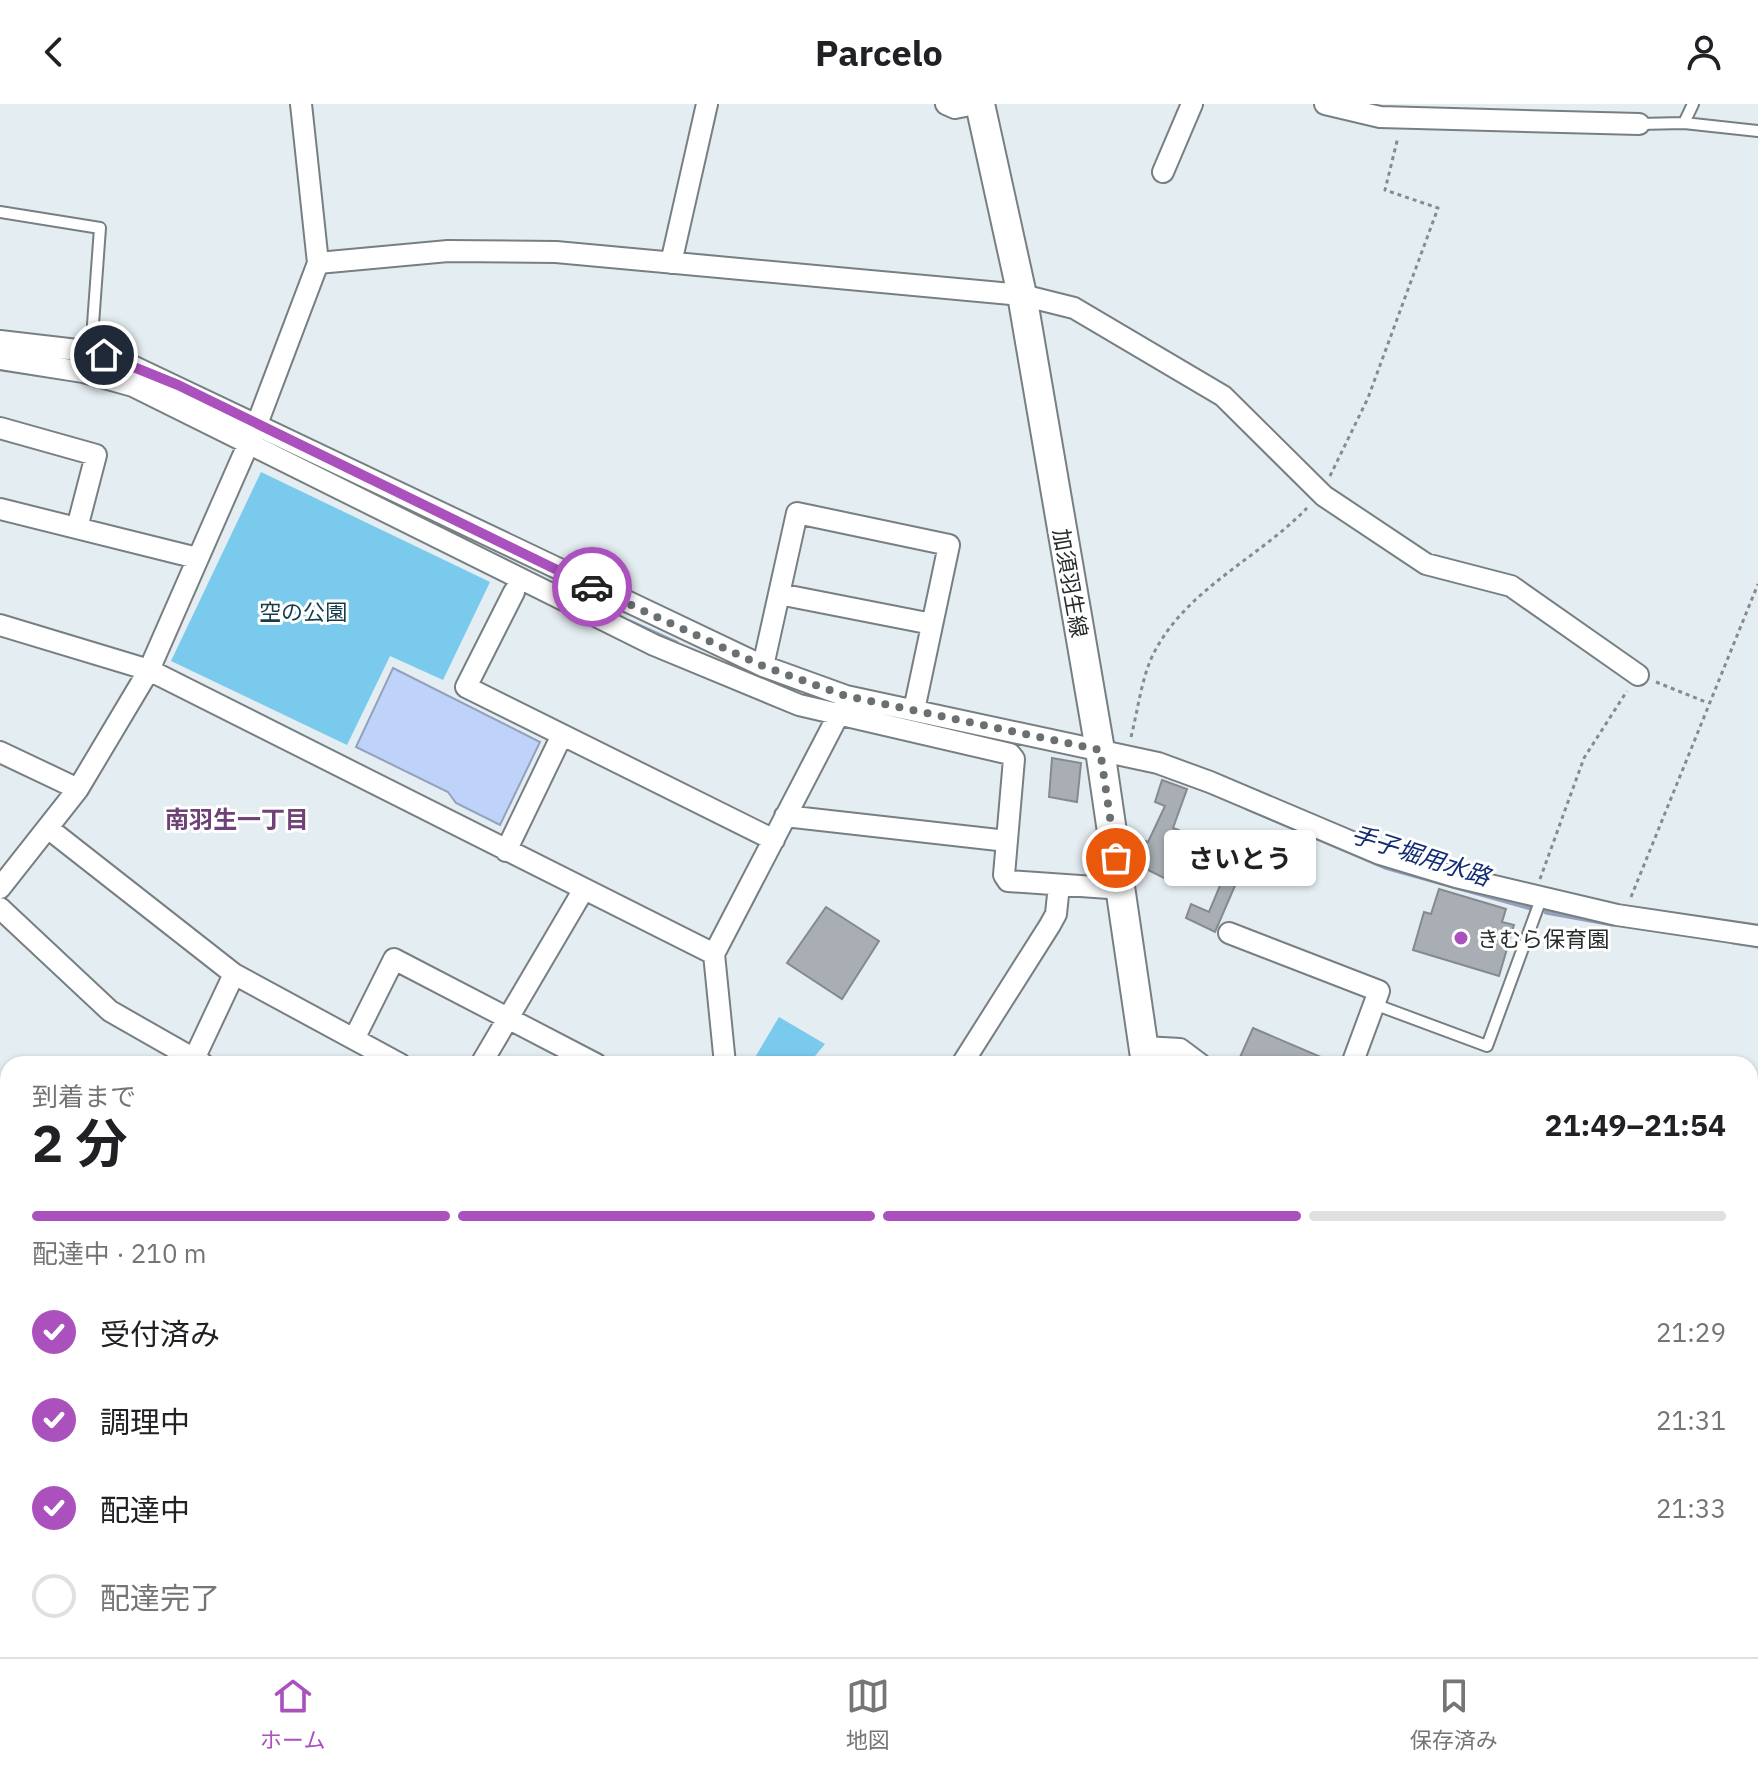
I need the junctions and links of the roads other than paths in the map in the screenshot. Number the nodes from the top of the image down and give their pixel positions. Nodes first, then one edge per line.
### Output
1 (301, 104) edge
2 (707, 104) edge
3 (946, 104) edge
4 (978, 104) edge
5 (1192, 104) edge
6 (1325, 104) edge
7 (1693, 104) edge
8 (1684, 123) junction
9 (1639, 124) joint
10 (1758, 131) edge
11 (1163, 172) dead end
12 (0, 212) edge
13 (318, 263) junction
14 (671, 263) junction
15 (1022, 295) junction
16 (0, 341) edge
17 (91, 352) junction
18 (0, 359) edge
19 (257, 424) junction
20 (0, 428) edge
21 (248, 443) junction
22 (0, 509) edge
23 (77, 528) junction
24 (197, 558) junction
25 (514, 592) dead end
26 (779, 594) junction
27 (932, 624) junction
28 (0, 625) edge
29 (763, 666) junction
30 (149, 670) junction
31 (1638, 675) road end
32 (846, 696) junction
33 (914, 710) junction
34 (837, 717) junction
35 (562, 735) junction
36 (0, 752) edge
37 (1113, 753) junction
38 (78, 789) junction
39 (785, 816) junction
40 (49, 829) junction
41 (774, 840) junction
42 (1007, 841) junction
43 (506, 851) junction
44 (1059, 885) junction
45 (1120, 885) junction
46 (0, 888) edge
47 (584, 889) junction
48 (1537, 899) junction
49 (0, 908) edge
50 (1229, 933) dead end
51 (1758, 936) edge
52 (714, 954) junction
53 (234, 974) junction
54 (1374, 1004) junction
55 (511, 1018) junction
56 (354, 1039) junction
57 (189, 1056) edge
58 (201, 1056) edge
59 (385, 1056) edge
60 (486, 1056) edge
61 (581, 1056) edge
62 (724, 1056) edge
63 (967, 1056) edge
64 (1145, 1056) edge
65 (1189, 1056) edge
66 (1355, 1056) edge

1 - 13 street
2 - 14 street
3 - 4 street
4 - 15 main road, 加須羽生線
5 - 11 street
6 - 9 street
7 - 8 lane
8 - 9 lane
8 - 10 lane
12 - 17 lane
13 - 14 street
13 - 19 street
14 - 15 street
15 - 31 street
15 - 37 main road, 加須羽生線
16 - 17 street
17 - 19 street
18 - 21 street
19 - 21 street
19 - 29 street
20 - 23 street
21 - 24 street
21 - 34 street
22 - 23 street
23 - 24 street
24 - 30 street
25 - 35 street
26 - 27 street
26 - 27 street
26 - 29 street
27 - 33 street
28 - 30 street
29 - 32 street
30 - 38 street
30 - 43 street
32 - 33 street
32 - 34 street
33 - 37 street
34 - 39 street
34 - 42 street
35 - 41 street
35 - 43 street
36 - 38 street
37 - 45 main road, 加須羽生線
37 - 48 street
38 - 40 street
39 - 41 street
39 - 42 street
40 - 46 street
40 - 53 street
41 - 52 street
42 - 44 street
43 - 47 street
44 - 45 street
44 - 63 street
45 - 64 main road, 加須羽生線
47 - 52 street
47 - 55 street
48 - 51 street
48 - 54 lane
49 - 57 street
50 - 54 street
52 - 62 street
53 - 56 street
53 - 58 street
54 - 66 street
55 - 56 street
55 - 60 street
55 - 61 street
56 - 59 street
64 - 65 street

